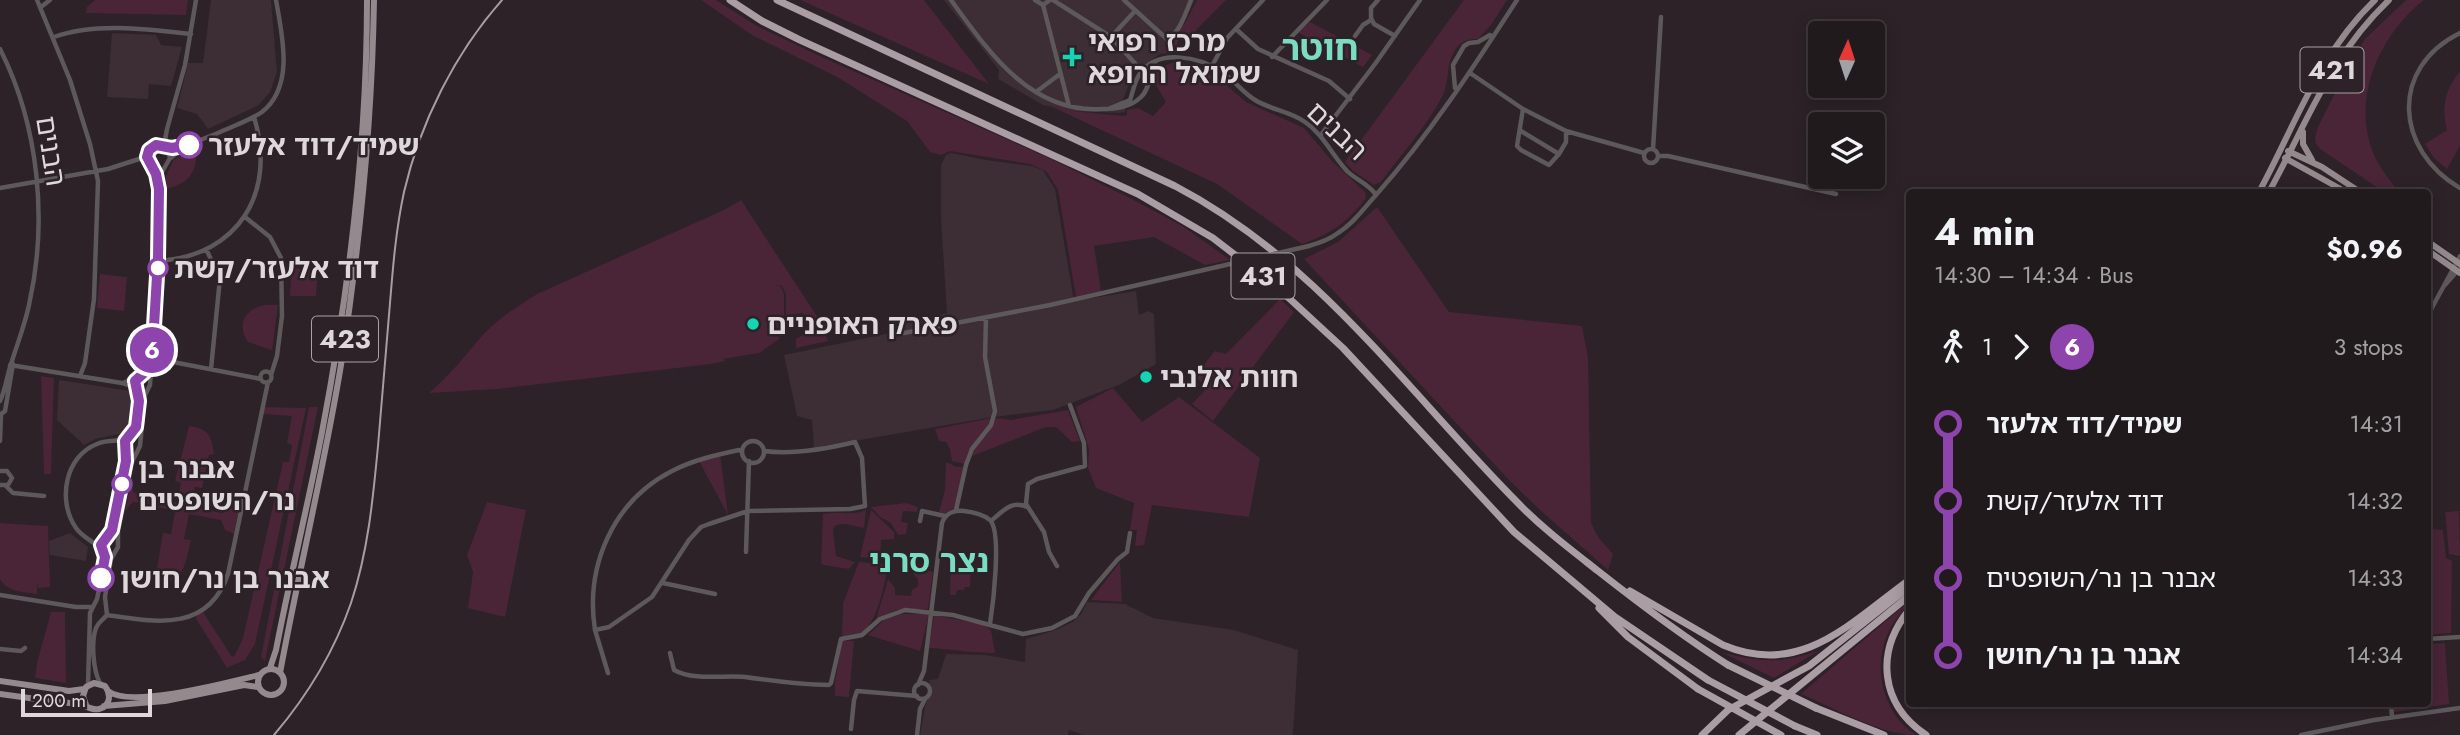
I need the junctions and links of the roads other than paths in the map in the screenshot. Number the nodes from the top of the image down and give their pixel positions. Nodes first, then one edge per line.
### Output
1 (37, 0) edge
2 (50, 0) edge
3 (196, 0) edge
4 (277, 0) edge
5 (367, 0) edge
6 (374, 0) edge
7 (730, 0) edge
8 (777, 0) edge
9 (951, 0) edge
10 (1035, 0) edge
11 (1052, 0) edge
12 (1124, 0) edge
13 (1191, 0) edge
14 (1263, 0) edge
15 (1327, 0) edge
16 (1378, 0) edge
17 (1420, 0) edge
18 (1517, 0) edge
19 (2375, 0) edge
20 (2389, 0) edge
21 (1063, 2) edge
22 (1043, 5) junction
23 (41, 7) junction
24 (1135, 11) junction
25 (1661, 17) dead end
26 (1371, 20) junction
27 (1236, 29) junction
28 (1493, 33) junction
29 (2460, 33) edge
30 (191, 34) junction
31 (1355, 36) dead end
32 (1395, 36) junction
33 (54, 37) junction
34 (1111, 37) junction
35 (1475, 43) junction
36 (0, 49) edge
37 (1481, 52) junction
38 (1272, 57) junction
39 (1154, 63) junction
40 (1212, 66) junction
41 (1142, 71) junction
42 (1455, 73) junction
43 (1060, 74) junction
44 (1467, 74) junction
45 (1035, 93) junction
46 (1454, 95) junction
47 (1350, 99) junction
48 (1123, 105) junction
49 (1069, 106) junction
50 (1523, 109) junction
51 (254, 117) junction
52 (2304, 126) junction
53 (167, 129) junction
54 (1521, 131) junction
55 (1566, 131) junction
56 (1320, 136) junction
57 (156, 145) junction
58 (189, 145) junction
59 (165, 147) junction
60 (1653, 149) junction
61 (2280, 150) junction
62 (2291, 151) junction
63 (1644, 152) junction
64 (147, 153) junction
65 (1559, 154) junction
66 (1658, 156) junction
67 (170, 158) junction
68 (2286, 160) junction
69 (130, 163) junction
70 (150, 165) junction
71 (167, 165) junction
72 (2322, 167) junction
73 (2305, 169) junction
74 (97, 172) junction
75 (2278, 176) junction
76 (36, 182) junction
77 (0, 188) edge
78 (2460, 188) edge
79 (159, 189) junction
80 (2260, 189) edge
81 (2271, 189) edge
82 (2341, 189) edge
83 (2355, 189) edge
84 (1836, 194) dead end
85 (1376, 195) junction
86 (245, 217) junction
87 (2431, 244) edge
88 (206, 249) junction
89 (2431, 252) edge
90 (158, 261) junction
91 (2458, 266) edge
92 (2431, 310) edge
93 (986, 317) junction
94 (904, 333) dead end
95 (152, 359) junction
96 (85, 363) junction
97 (12, 365) junction
98 (211, 369) junction
99 (269, 373) junction
100 (80, 376) junction
101 (89, 378) junction
102 (138, 378) junction
103 (263, 380) junction
104 (149, 381) junction
105 (117, 382) junction
106 (137, 388) junction
107 (148, 388) junction
108 (2, 403) edge
109 (1070, 405) dead end
110 (1, 415) edge
111 (127, 438) junction
112 (140, 440) junction
113 (0, 441) edge
114 (125, 447) junction
115 (137, 450) junction
116 (764, 451) junction
117 (742, 452) junction
118 (749, 461) junction
119 (0, 471) edge
120 (3, 485) edge
121 (44, 496) dead end
122 (1028, 507) junction
123 (956, 510) junction
124 (748, 511) junction
125 (945, 516) junction
126 (920, 521) dead end
127 (991, 521) junction
128 (1130, 533) dead end
129 (107, 538) junction
130 (117, 542) junction
131 (103, 551) junction
132 (746, 552) dead end
133 (114, 553) junction
134 (1057, 566) dead end
135 (1591, 566) junction
136 (1906, 582) edge
137 (663, 583) junction
138 (1906, 589) edge
139 (1585, 592) junction
140 (0, 593) edge
141 (715, 594) dead end
142 (1906, 598) edge
143 (94, 606) junction
144 (76, 607) junction
145 (104, 607) junction
146 (931, 612) junction
147 (1906, 614) edge
148 (107, 615) junction
149 (91, 616) junction
150 (100, 621) junction
151 (990, 624) junction
152 (596, 630) junction
153 (2460, 637) edge
154 (2431, 639) edge
155 (25, 648) dead end
156 (0, 649) edge
157 (670, 653) dead end
158 (270, 668) junction
159 (923, 671) junction
160 (280, 673) junction
161 (608, 673) dead end
162 (259, 675) junction
163 (0, 681) edge
164 (100, 684) junction
165 (927, 686) junction
166 (86, 687) junction
167 (258, 687) junction
168 (916, 687) junction
169 (108, 691) junction
170 (904, 694) junction
171 (0, 695) edge
172 (917, 697) junction
173 (926, 697) junction
174 (86, 705) junction
175 (104, 706) junction
176 (2391, 707) edge
177 (2460, 708) edge
178 (920, 709) junction
179 (2392, 717) junction
180 (851, 729) dead end
181 (918, 735) edge
182 (1702, 735) edge
183 (1739, 735) edge
184 (1781, 735) edge
185 (1817, 735) edge
186 (1884, 735) edge
187 (1926, 735) edge
188 (2301, 735) edge

1 - 23 street
2 - 23 street
3 - 30 street
4 - 51 street
5 - 158 main road, 423
6 - 160 main road, 423
7 - 139 highway, 431
8 - 135 highway, 431
9 - 45 street
10 - 22 street
11 - 21 street
11 - 22 street
12 - 24 street
13 - 24 street
14 - 27 street
15 - 38 street
16 - 26 street
17 - 32 street
18 - 28 street
19 - 61 main road, 421
20 - 52 main road, 421
21 - 34 street
22 - 43 street
23 - 33 street
24 - 34 street
25 - 60 street
26 - 31 street
26 - 32 street
27 - 38 street
27 - 40 street
28 - 35 street
28 - 37 street
29 - 78 street
30 - 33 street
30 - 53 street
32 - 47 street
33 - 74 street
34 - 41 street
35 - 37 street
35 - 42 street
36 - 76 street, הבנים
37 - 44 street
38 - 47 street
39 - 40 street, הבנים
39 - 41 street, הבנים
39 - 48 street
40 - 56 street, הבנים
41 - 48 street
42 - 44 street
42 - 46 street
43 - 45 street
43 - 49 street
44 - 46 street
44 - 50 street
45 - 49 street
46 - 85 street
47 - 56 street
48 - 49 street
50 - 54 street
50 - 55 street
51 - 58 street
51 - 86 street
52 - 62 main road, 421
52 - 72 main road
53 - 57 street
53 - 59 street
54 - 65 street
54 - 65 street
55 - 63 street
55 - 65 street
56 - 85 street, הבנים
57 - 59 street
57 - 64 street
58 - 59 street
58 - 67 street
59 - 67 street
60 - 63 street
60 - 66 street
61 - 62 main road
61 - 68 main road
61 - 80 main road, 421
62 - 68 main road, 421
62 - 72 main road
63 - 66 street
64 - 69 street
64 - 70 street
66 - 84 street
67 - 71 street
68 - 73 main road
68 - 75 main road, 421
69 - 70 street
69 - 74 street
70 - 71 street
70 - 79 street
71 - 79 street
72 - 83 main road
73 - 75 main road
73 - 82 main road
74 - 76 street
74 - 96 street
75 - 81 main road, 421
76 - 77 street
76 - 97 street, הבנים
79 - 90 street
85 - 93 street, bridge
86 - 88 street
86 - 99 street
87 - 91 main road
88 - 90 street
88 - 98 street
89 - 91 main road
90 - 95 street
91 - 92 street
93 - 94 street
93 - 123 street
95 - 98 street
95 - 102 street
95 - 104 street
96 - 100 street
96 - 101 street
97 - 100 street
97 - 108 street, הבנים
98 - 103 street
99 - 103 street
99 - 103 street
100 - 101 street
101 - 105 street
102 - 104 street
102 - 105 street
102 - 106 street
103 - 148 street
104 - 107 street
105 - 106 street
106 - 107 street
106 - 111 street
107 - 112 street
108 - 110 street, הבנים
109 - 122 street
110 - 113 street
111 - 112 street
111 - 114 street
111 - 131 street
112 - 115 street
114 - 115 street
114 - 129 street
115 - 130 street
116 - 117 street
116 - 118 street
116 - 124 street
117 - 118 street
117 - 152 street
118 - 124 street
119 - 120 street
120 - 121 street
122 - 127 street
122 - 134 street
123 - 125 street
123 - 127 street
124 - 132 street
124 - 137 street
125 - 126 street
125 - 146 street
127 - 151 street
128 - 151 street
129 - 130 street
129 - 131 street
130 - 133 street
131 - 133 street
131 - 143 street
133 - 145 street
135 - 136 highway
135 - 186 highway, 431, bridge
137 - 141 street
137 - 152 street
138 - 182 highway
139 - 184 highway, bridge
139 - 185 highway, 431, bridge
140 - 144 street
142 - 183 highway
143 - 144 street
143 - 145 street
143 - 149 street
144 - 149 street
145 - 148 street
146 - 151 street
146 - 157 street
146 - 159 street
147 - 187 highway
148 - 150 street
149 - 150 street
149 - 166 street
150 - 164 street
152 - 161 street
153 - 154 street
155 - 156 street
158 - 160 main road
158 - 162 main road
159 - 165 street
159 - 168 street
160 - 167 main road
162 - 167 main road
162 - 169 main road
163 - 166 main road
164 - 166 main road
164 - 169 main road
165 - 168 street
165 - 173 street
166 - 174 main road
167 - 175 main road
168 - 170 street
168 - 172 street
169 - 175 main road
170 - 172 street
170 - 180 street
171 - 174 main road
172 - 173 street
172 - 178 street
173 - 178 street
174 - 175 main road
176 - 179 street
177 - 179 street
178 - 181 street
179 - 188 street

